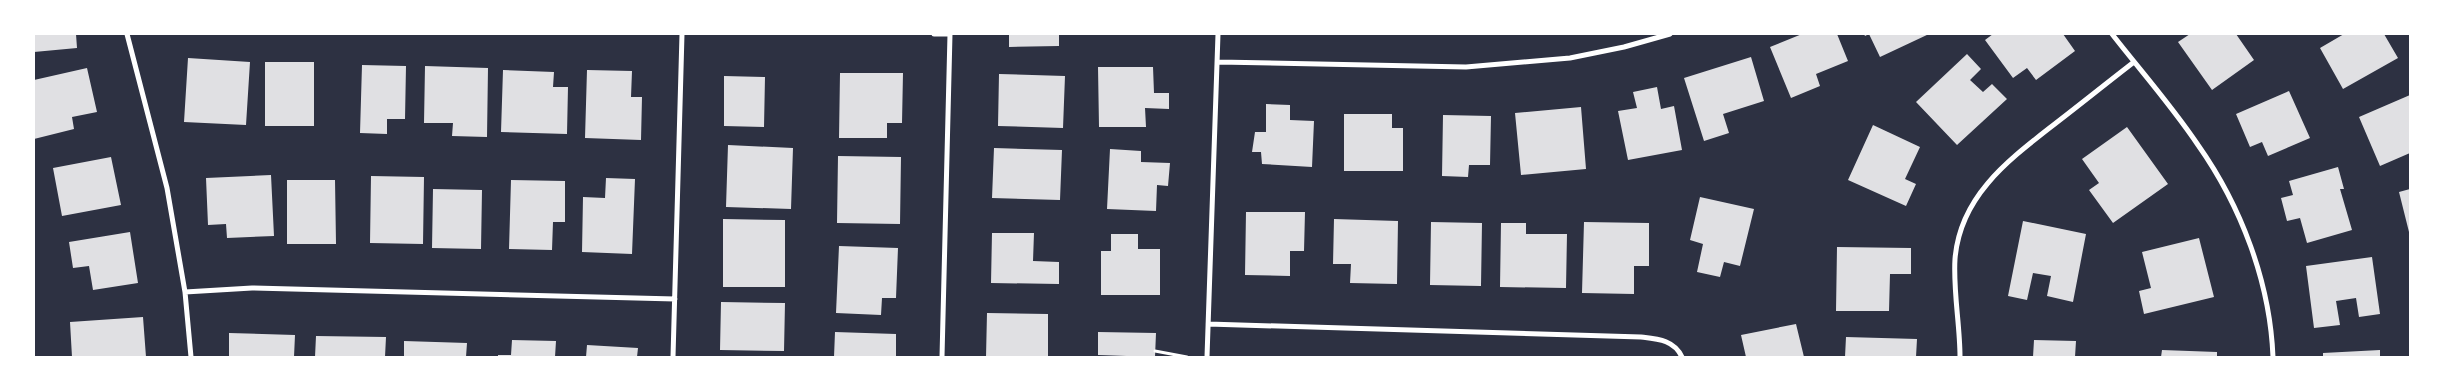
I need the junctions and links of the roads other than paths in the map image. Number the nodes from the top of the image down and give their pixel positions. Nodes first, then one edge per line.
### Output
1 (127, 34) edge
2 (682, 34) edge
3 (934, 34) edge
4 (950, 34) edge
5 (1218, 34) edge
6 (1670, 34) edge
7 (2112, 34) edge
8 (1218, 62) junction
9 (2134, 62) junction
10 (185, 292) junction
11 (675, 299) junction
12 (1208, 324) junction
13 (191, 357) edge
14 (673, 357) edge
15 (942, 357) edge
16 (1207, 357) edge
17 (1682, 357) edge
18 (1960, 357) edge
19 (2273, 357) edge

1 - 10 street
2 - 11 street
3 - 4 street
4 - 15 street
5 - 8 street
6 - 8 street
7 - 9 street
8 - 12 street
9 - 18 street
9 - 19 street
10 - 11 street
10 - 13 street
11 - 14 street
12 - 16 street
12 - 17 street

